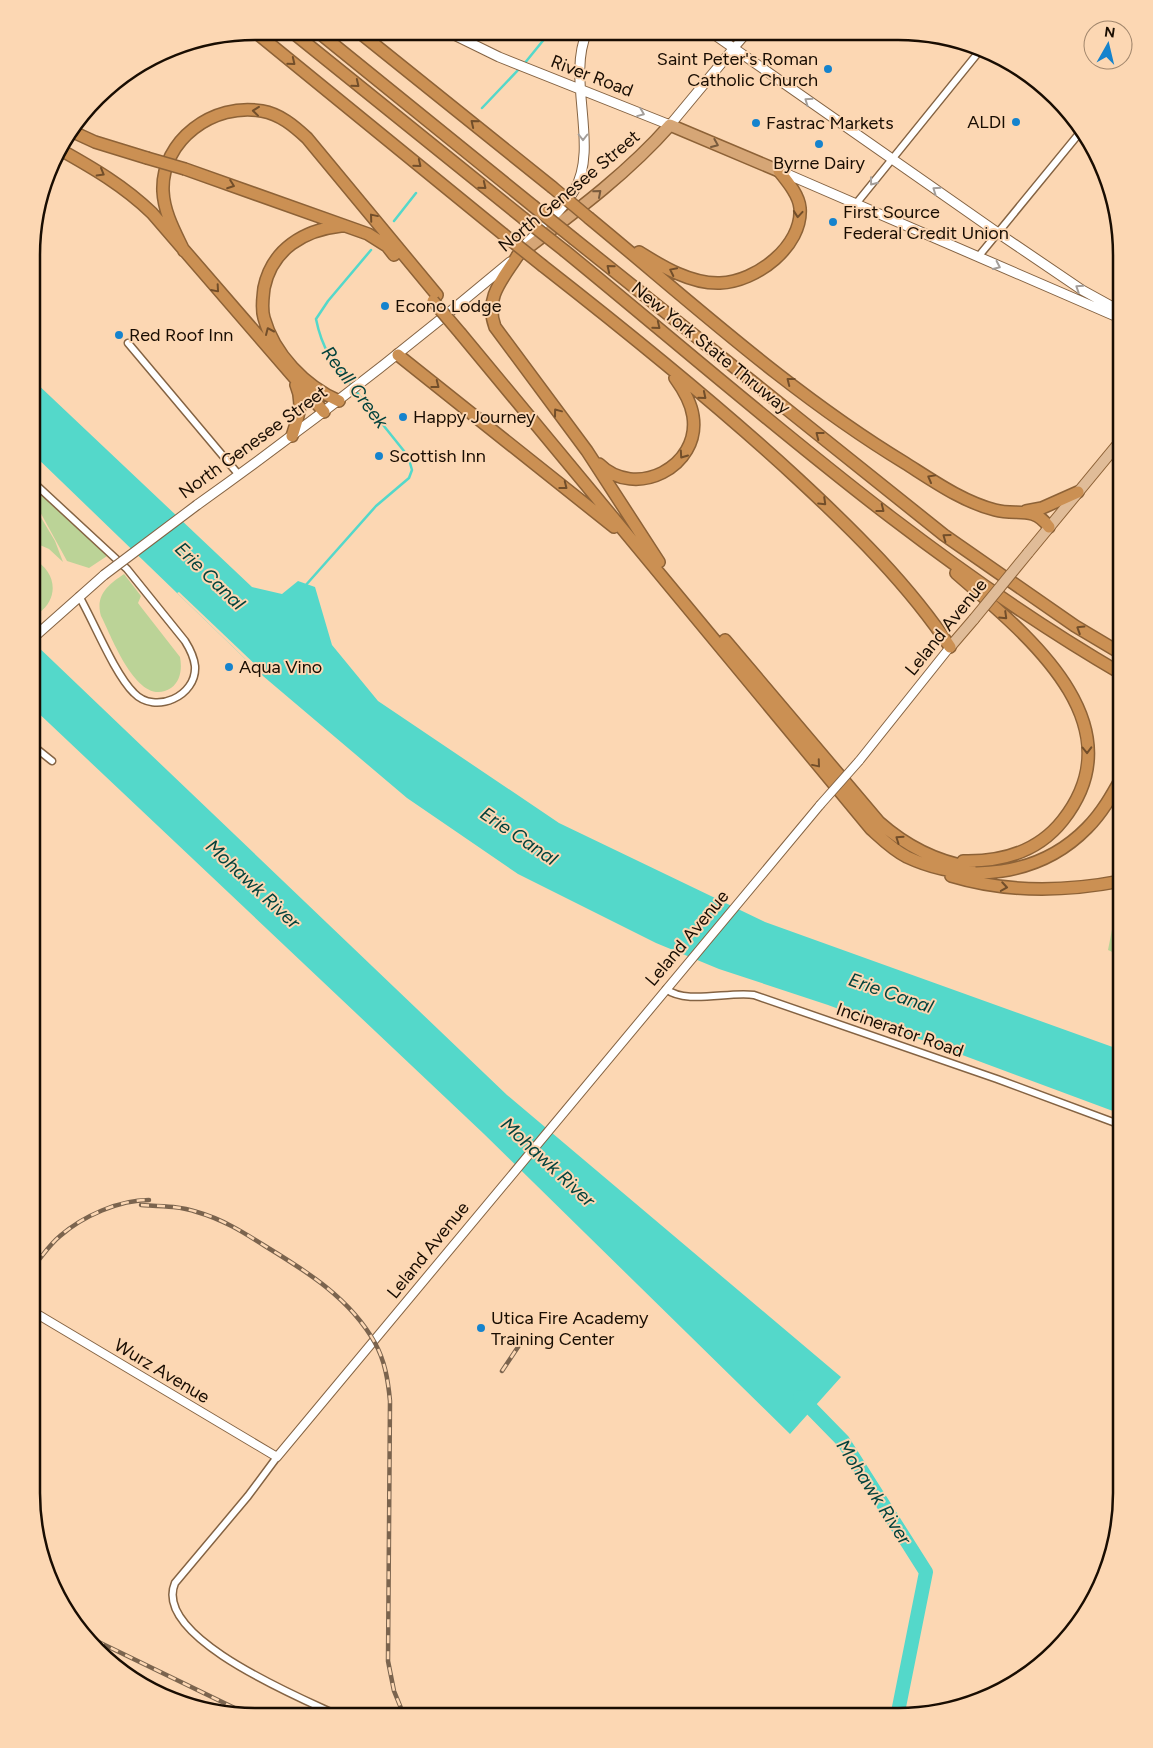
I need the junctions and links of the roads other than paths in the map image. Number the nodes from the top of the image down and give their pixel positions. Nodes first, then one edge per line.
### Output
1 (265, 40) edge
2 (302, 40) edge
3 (328, 40) edge
4 (370, 40) edge
5 (585, 40) edge
6 (722, 40) edge
7 (741, 40) edge
8 (465, 41) edge
9 (734, 48) junction
10 (977, 54) edge
11 (580, 88) junction
12 (670, 125) junction
13 (77, 134) edge
14 (1077, 136) edge
15 (66, 153) edge
16 (891, 160) junction
17 (779, 171) junction
18 (856, 205) junction
19 (344, 226) junction
20 (606, 232) junction
21 (998, 233) junction
22 (184, 252) junction
23 (518, 255) junction
24 (978, 258) junction
25 (508, 264) junction
26 (435, 298) junction
27 (1113, 307) edge
28 (1113, 315) edge
29 (462, 331) junction
30 (128, 343) dead end
31 (398, 355) junction
32 (665, 364) junction
33 (295, 381) junction
34 (343, 398) junction
35 (324, 412) junction
36 (292, 436) junction
37 (1113, 450) edge
38 (587, 451) junction
39 (239, 475) junction
40 (40, 488) edge
41 (1078, 492) junction
42 (1025, 512) junction
43 (902, 526) junction
44 (1049, 527) junction
45 (641, 551) junction
46 (659, 562) junction
47 (79, 596) junction
48 (40, 631) edge
49 (950, 647) junction
50 (1113, 649) edge
51 (1113, 669) edge
52 (40, 751) edge
53 (52, 761) dead end
54 (1113, 781) edge
55 (1113, 792) edge
56 (942, 861) junction
57 (924, 864) junction
58 (1113, 882) edge
59 (666, 989) junction
60 (1113, 1122) edge
61 (40, 1316) edge
62 (277, 1457) junction
63 (323, 1708) edge

1 -> 32 highway, bridge
2 -> 43 highway, New York State Thruway, bridge
50 -> 3 highway, New York State Thruway, bridge
20 -> 4 highway, bridge
5 - 11 main road
6 - 9 main road
7 - 9 street
8 - 11 main road, River Road
9 - 12 main road, North Genesee Street
16 -> 9 main road
10 - 16 street
11 -> 12 main road, River Road
11 -> 25 main road
12 -> 17 highway
23 -> 12 highway, North Genesee Street
13 -> 19 highway, bridge
14 - 21 street
15 -> 22 highway
16 -> 18 street
21 -> 16 main road
17 - 18 main road
17 -> 20 highway
18 - 24 main road
19 - 26 highway
34 -> 19 highway
42 -> 20 highway
21 - 24 street
27 -> 21 main road
26 -> 22 highway
22 -> 33 highway
23 - 25 main road, North Genesee Street
38 -> 23 highway
24 -> 28 main road
25 - 31 main road, North Genesee Street
26 - 29 highway, bridge
29 - 45 highway
29 - 46 highway
30 - 39 street
31 - 34 main road, North Genesee Street
31 -> 45 highway
32 -> 38 highway
32 -> 49 highway
33 - 35 highway
33 - 36 highway
34 - 35 main road, North Genesee Street
35 - 36 main road, North Genesee Street
36 - 39 main road, North Genesee Street
37 - 41 main road, Leland Avenue
38 - 46 highway
39 - 47 main road, North Genesee Street, bridge
40 - 47 street
41 - 42 highway
41 - 44 main road, Leland Avenue
42 - 44 highway
43 - 51 highway, New York State Thruway
43 -> 56 highway
44 - 49 main road, Leland Avenue, bridge
45 -> 57 highway
56 -> 46 highway
47 - 48 main road, North Genesee Street
49 - 59 street, Leland Avenue, bridge
52 - 53 street
54 - 56 highway
55 - 57 highway
57 -> 58 highway
59 - 60 street, Incinerator Road
59 - 62 street, Leland Avenue
61 - 62 street, Wurz Avenue
62 - 63 street

